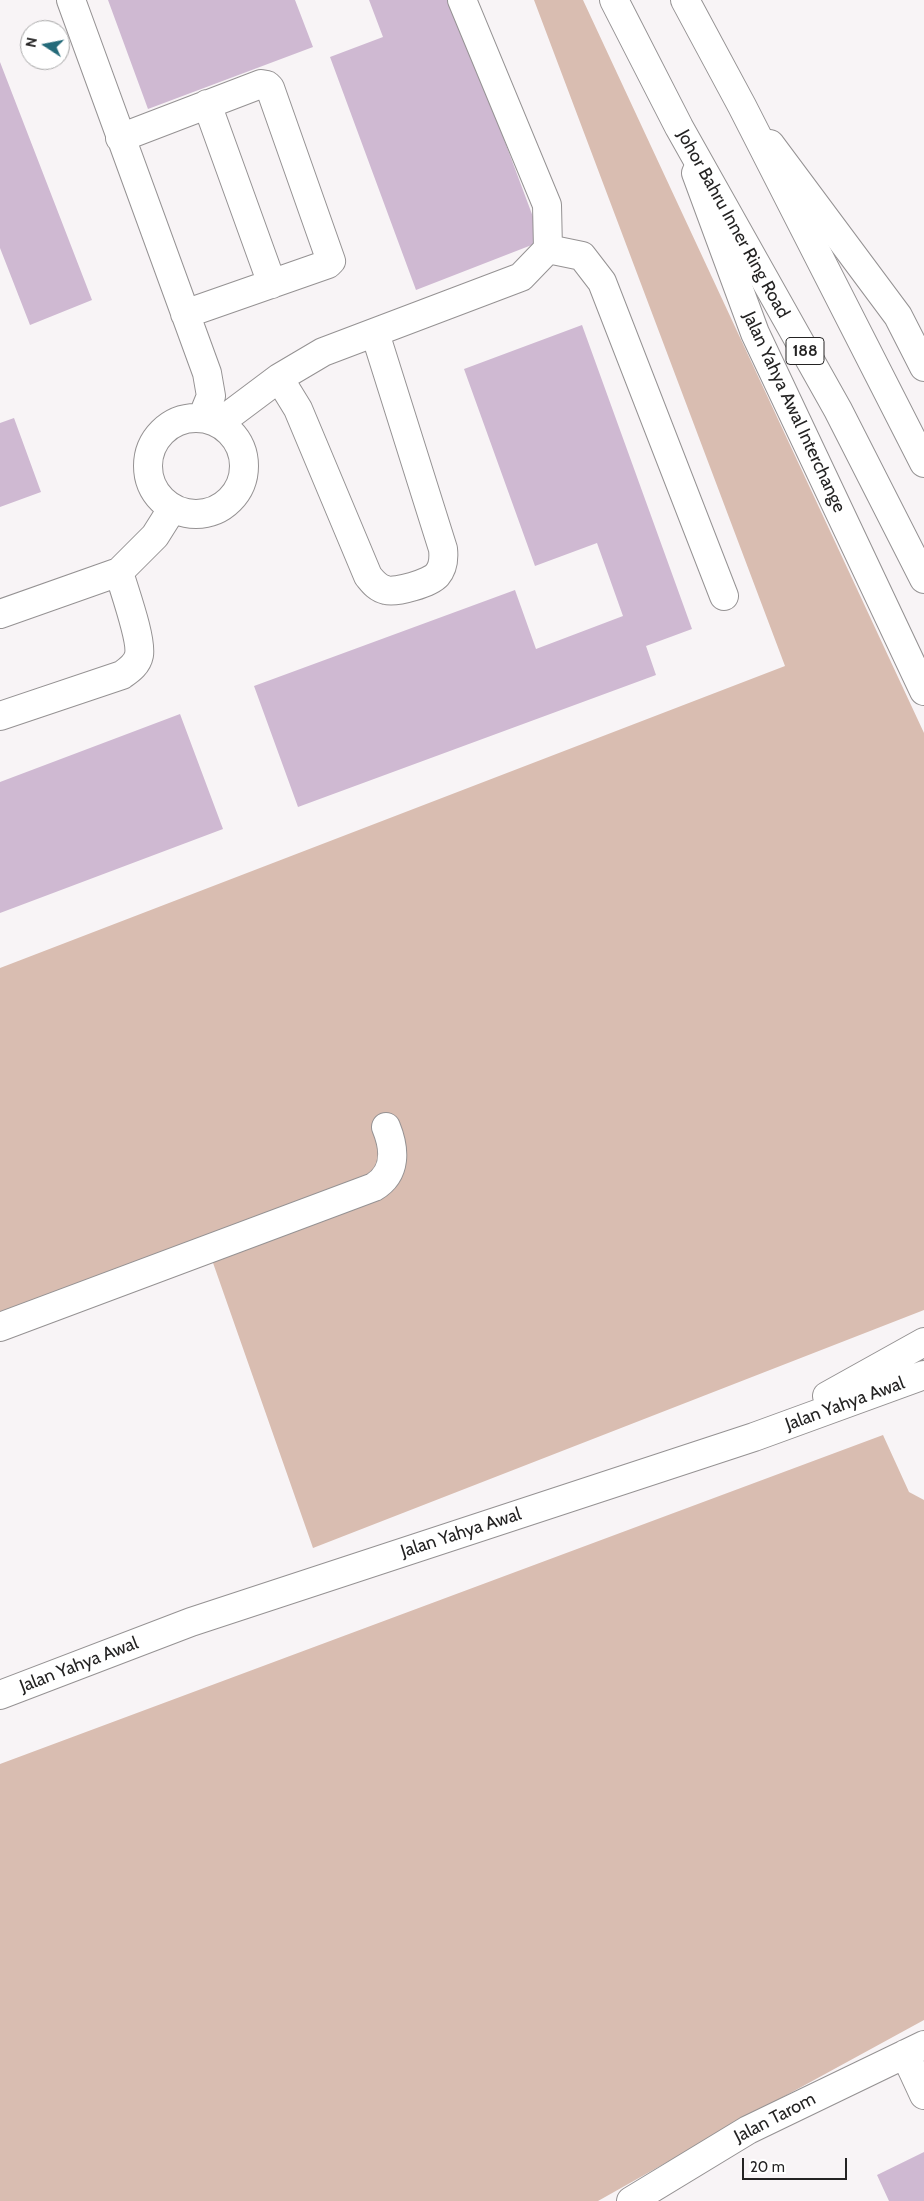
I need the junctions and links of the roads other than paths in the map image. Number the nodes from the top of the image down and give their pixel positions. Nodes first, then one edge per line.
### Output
1 (71, 0) edge
2 (462, 0) edge
3 (614, 0) edge
4 (685, 0) edge
5 (207, 104) junction
6 (742, 106) junction
7 (679, 127) junction
8 (120, 138) junction
9 (548, 249) junction
10 (272, 284) junction
11 (185, 314) junction
12 (375, 334) junction
13 (924, 367) edge
14 (279, 378) junction
15 (211, 421) junction
16 (924, 463) edge
17 (172, 509) junction
18 (119, 572) junction
19 (924, 579) edge
20 (724, 596) dead end
21 (0, 614) edge
22 (924, 691) edge
23 (0, 716) edge
24 (386, 1127) dead end
25 (0, 1326) edge
26 (924, 1342) edge
27 (924, 1375) edge
28 (754, 1438) junction
29 (0, 1695) edge
30 (918, 2073) edge
31 (631, 2201) edge

1 - 8 main road
2 - 9 main road
3 - 7 main road, Johor Bahru Inner Ring Road / 188
4 - 6 main road
5 - 8 main road
5 - 10 main road
5 - 10 main road
6 - 13 main road
6 - 16 main road
7 - 19 main road, Johor Bahru Inner Ring Road / 188
7 - 22 main road, Jalan Yahya Awal Interchange
8 - 11 main road
9 - 12 main road
9 - 20 main road
10 - 11 main road
11 - 15 main road
12 - 14 main road
12 - 14 main road
14 - 15 main road
15 - 17 main road
15 - 17 main road
17 - 18 main road
18 - 21 main road
18 - 23 main road
24 - 25 main road
26 - 28 main road
27 - 28 main road, Jalan Yahya Awal
28 - 29 main road, Jalan Yahya Awal
30 - 31 main road, Jalan Tarom

